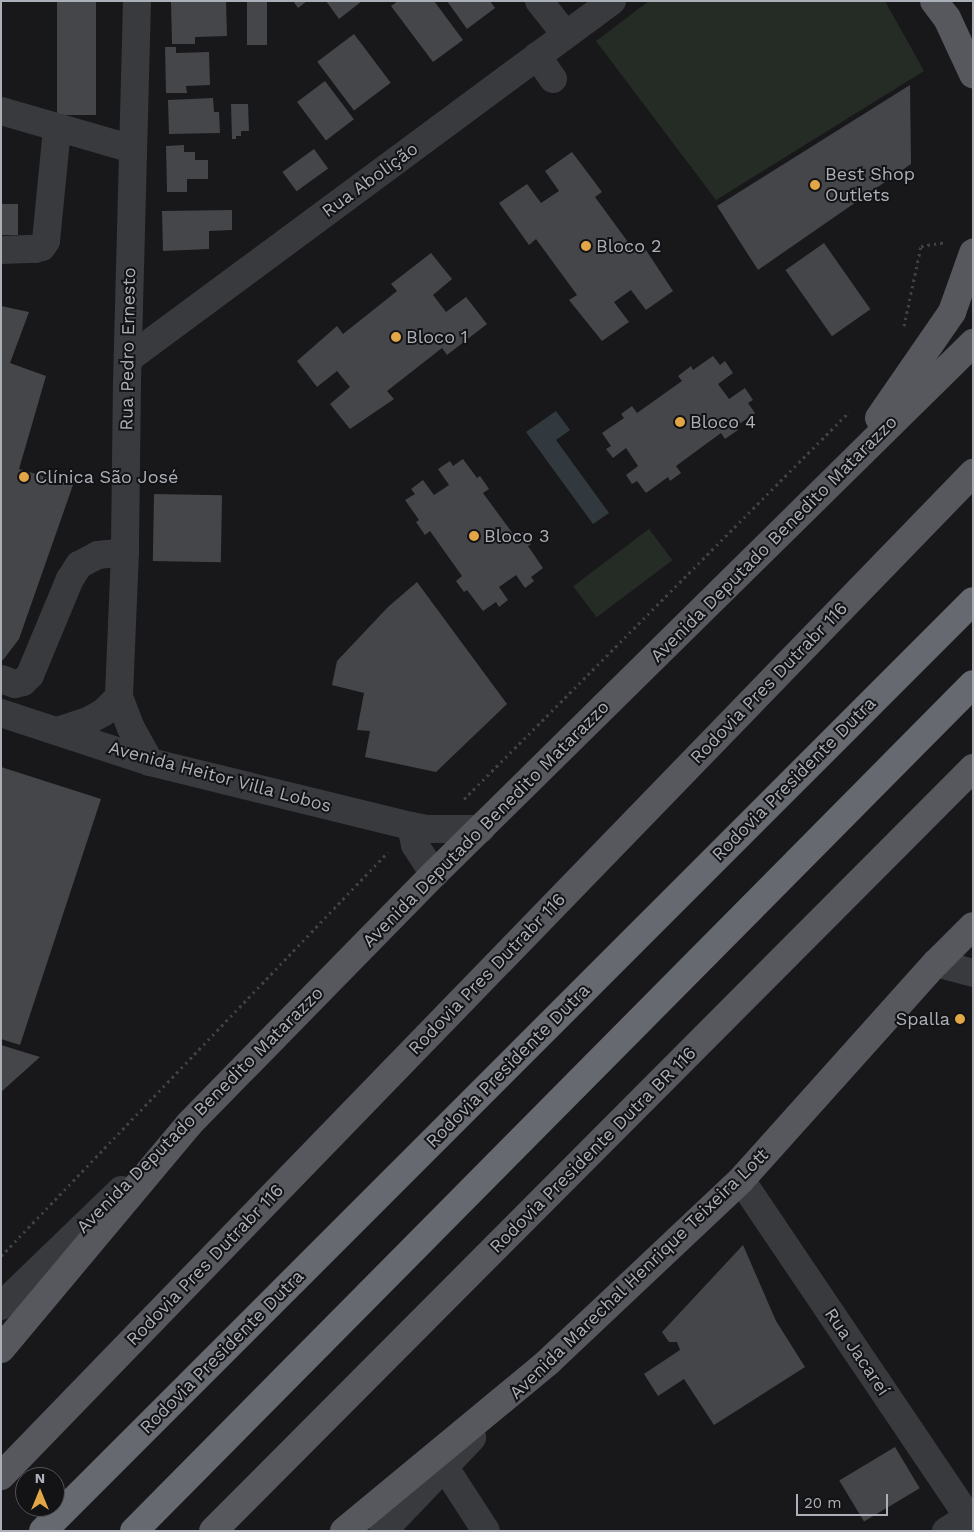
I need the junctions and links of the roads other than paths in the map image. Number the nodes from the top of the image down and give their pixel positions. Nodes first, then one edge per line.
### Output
1 (137, 1) edge
2 (539, 1) edge
3 (612, 1) edge
4 (934, 1) edge
5 (566, 35) junction
6 (537, 56) junction
7 (973, 74) edge
8 (553, 79) dead end
9 (1, 111) edge
10 (57, 128) junction
11 (133, 149) junction
12 (1, 250) edge
13 (973, 254) edge
14 (973, 343) edge
15 (128, 359) junction
16 (973, 473) edge
17 (839, 474) junction
18 (125, 552) junction
19 (973, 600) edge
20 (1, 679) edge
21 (973, 684) edge
22 (119, 698) junction
23 (1, 713) edge
24 (57, 731) junction
25 (150, 762) junction
26 (973, 768) edge
27 (411, 826) junction
28 (481, 829) junction
29 (434, 874) junction
30 (973, 926) edge
31 (936, 963) junction
32 (973, 973) edge
33 (189, 1124) junction
34 (741, 1180) junction
35 (1, 1306) edge
36 (1, 1349) edge
37 (548, 1362) junction
38 (444, 1466) junction
39 (1, 1476) edge
40 (965, 1521) edge
41 (43, 1531) edge
42 (134, 1531) edge
43 (213, 1531) edge
44 (344, 1531) edge
45 (383, 1531) edge
46 (486, 1531) edge

1 - 11 street, Rua Pedro Ernesto
2 - 5 street
3 - 5 street, Rua Abolição
4 - 7 main road
5 - 6 street, Rua Abolição
6 - 8 street
6 - 15 street, Rua Abolição
9 - 10 street
10 - 11 street
10 - 12 street
11 - 15 street, Rua Pedro Ernesto
13 - 17 main road
14 - 17 main road, Avenida Deputado Benedito Matarazzo
15 - 18 street, Rua Pedro Ernesto
16 - 39 main road, Rodovia Pres Dutrabr 116
17 - 28 main road, Avenida Deputado Benedito Matarazzo
18 - 20 street
18 - 22 street, Rua Pedro Ernesto
19 - 41 highway, Rodovia Presidente Dutra
21 - 42 highway
22 - 24 street
22 - 25 street, Rua Pedro Ernesto
23 - 24 street, Avenida Heitor Villa Lobos
24 - 25 street, Avenida Heitor Villa Lobos
25 - 27 street, Avenida Heitor Villa Lobos
26 - 43 main road, Rodovia Presidente Dutra BR 116
27 - 28 street, Avenida Heitor Villa Lobos
27 - 29 street
28 - 29 main road, Avenida Deputado Benedito Matarazzo
29 - 33 main road, Avenida Deputado Benedito Matarazzo
30 - 31 main road, Avenida Marechal Henrique Teixeira Lott
31 - 32 street
31 - 34 main road, Avenida Marechal Henrique Teixeira Lott
33 - 35 street, Avenida Deputado Benedito Matarazzo
33 - 36 main road
34 - 37 main road, Avenida Marechal Henrique Teixeira Lott
34 - 40 street, Rua Jacareí
37 - 38 street, Avenida Marechal Henrique Teixeira Lott
37 - 44 main road
38 - 45 street, Avenida Marechal Henrique Teixeira Lott
38 - 46 street

